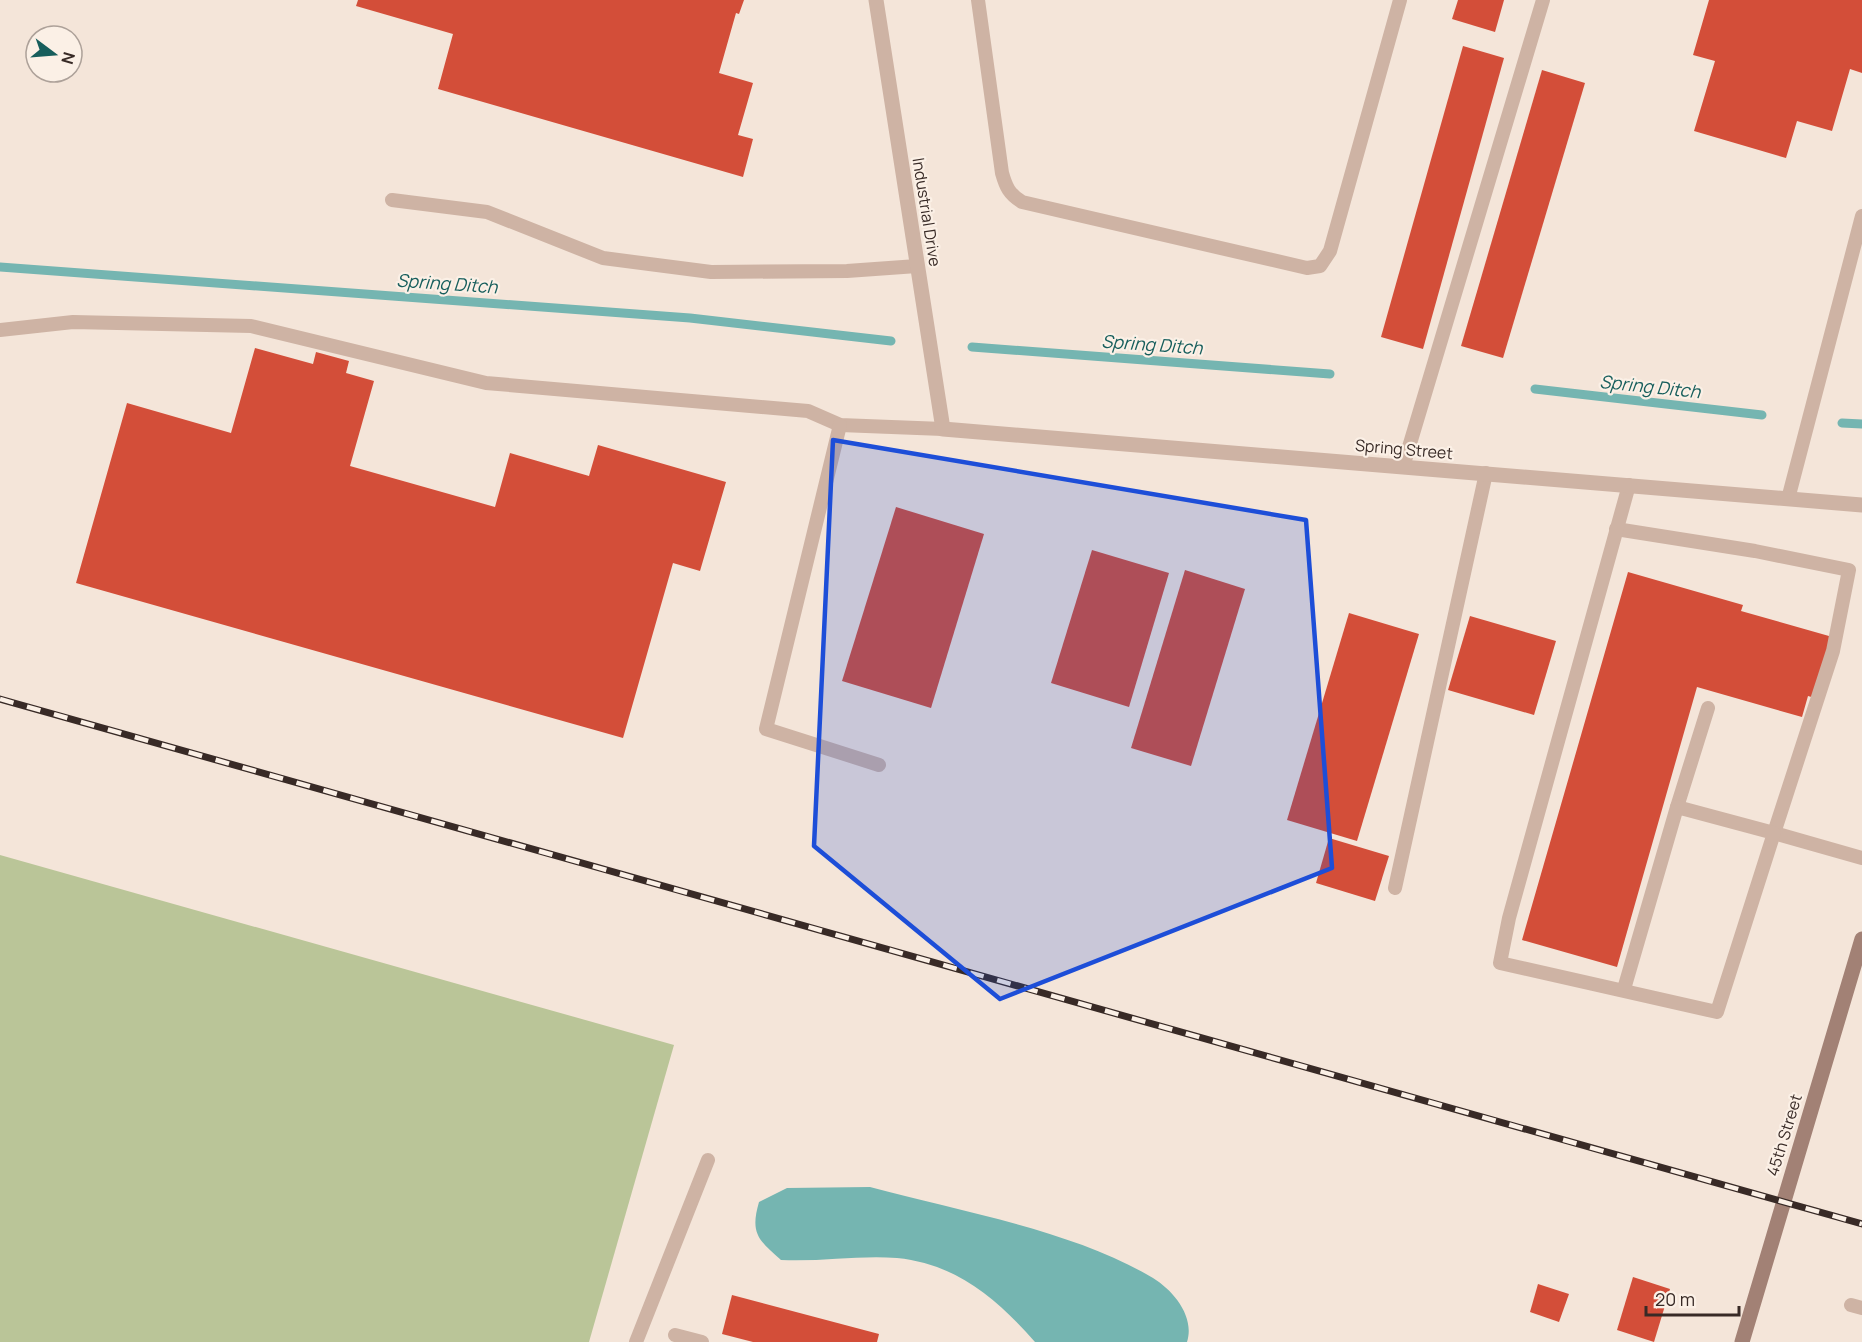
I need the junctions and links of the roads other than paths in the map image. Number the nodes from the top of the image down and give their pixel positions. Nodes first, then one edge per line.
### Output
1 (876, 0) edge
2 (978, 0) edge
3 (1400, 0) edge
4 (1543, 0) edge
5 (392, 200) dead end
6 (1862, 216) edge
7 (917, 266) junction
8 (0, 330) edge
9 (840, 425) junction
10 (943, 429) junction
11 (1402, 467) junction
12 (1486, 473) junction
13 (1629, 485) junction
14 (1788, 499) junction
15 (1862, 505) edge
16 (1616, 529) junction
17 (1708, 708) dead end
18 (879, 765) dead end
19 (1677, 807) junction
20 (1774, 833) junction
21 (1862, 858) edge
22 (1395, 888) dead end
23 (1862, 939) edge
24 (1624, 989) junction
25 (708, 1160) dead end
26 (675, 1335) dead end
27 (636, 1342) edge
28 (702, 1342) edge
29 (1742, 1342) edge

1 - 7 street, Industrial Drive
2 - 3 lane
4 - 11 lane
5 - 7 lane
6 - 14 lane
7 - 10 street, Industrial Drive
8 - 9 lane
9 - 10 lane
9 - 18 lane
10 - 11 street, Spring Street
11 - 12 street, Spring Street
12 - 13 street, Spring Street
12 - 22 lane
13 - 14 street, Spring Street
13 - 16 lane
14 - 15 street, Spring Street
16 - 20 lane
16 - 24 lane
17 - 19 lane
19 - 20 lane
19 - 24 lane
20 - 21 lane
20 - 24 lane
23 - 29 main road, 45th Street
25 - 27 lane
26 - 28 lane

